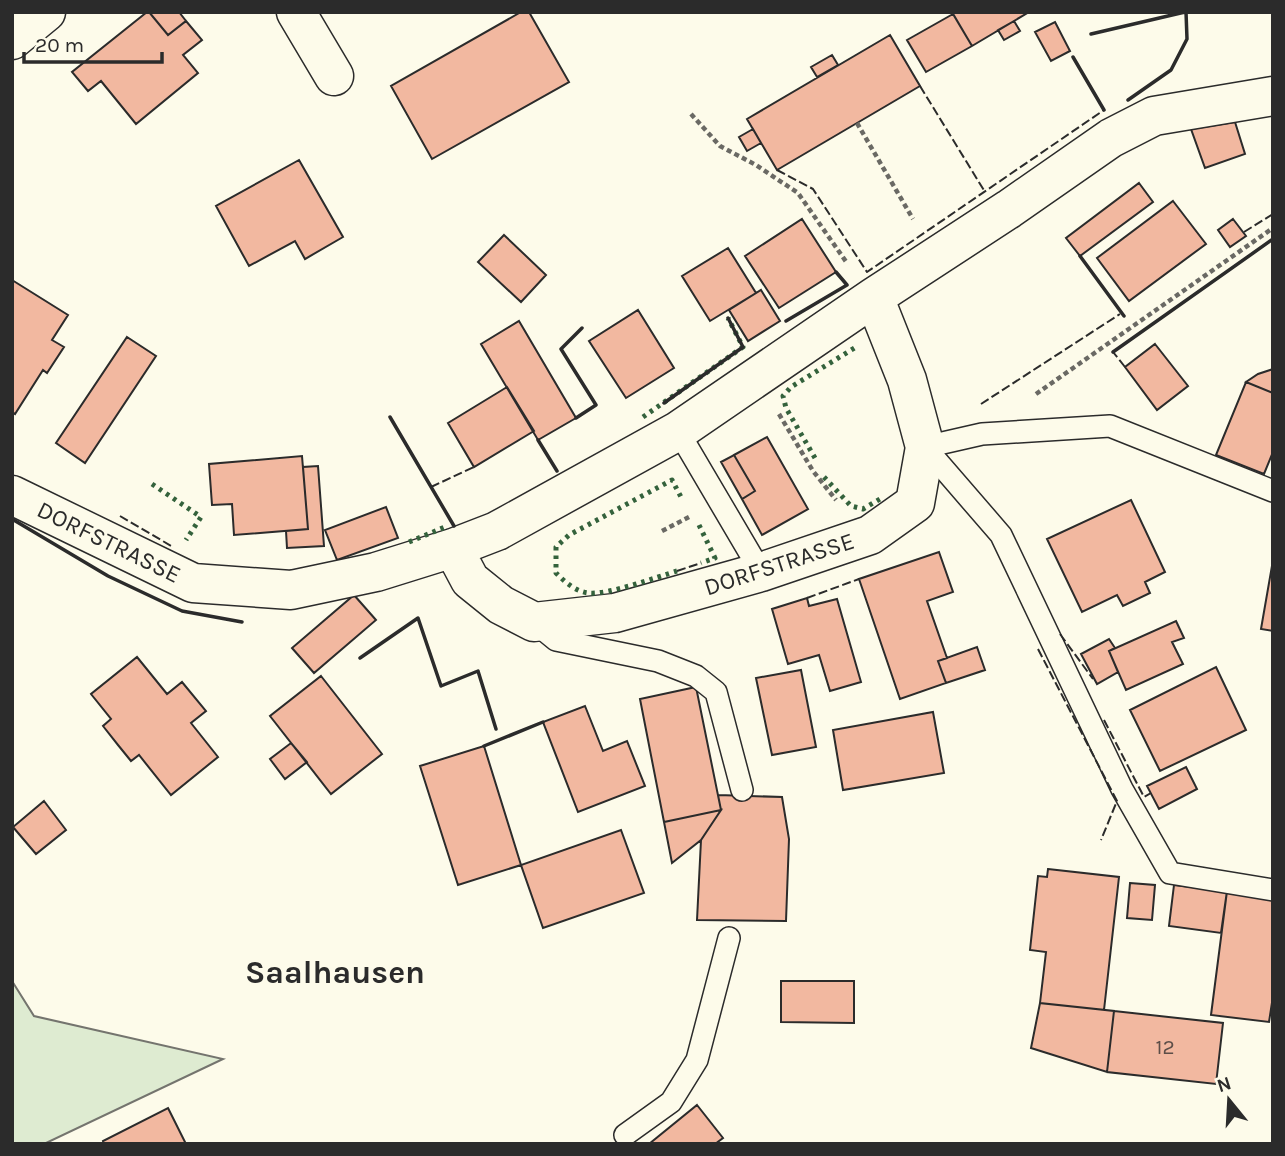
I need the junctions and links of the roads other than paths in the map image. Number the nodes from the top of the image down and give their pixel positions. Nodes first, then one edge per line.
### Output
1 (46, 12) edge
2 (296, 12) edge
3 (12, 40) edge
4 (334, 76) dead end
5 (1273, 96) edge
6 (874, 297) junction
7 (678, 431) junction
8 (925, 447) junction
9 (1273, 491) edge
10 (12, 495) edge
11 (453, 548) junction
12 (761, 572) junction
13 (534, 622) junction
14 (742, 790) dead end
15 (1273, 890) edge
16 (729, 938) dead end
17 (625, 1135) dead end

1 - 3 street
2 - 4 street
5 - 6 street, DORFSTRASSE
6 - 7 street, DORFSTRASSE
6 - 8 street, DORFSTRASSE
7 - 11 street, DORFSTRASSE
7 - 12 lane
8 - 9 lane
8 - 12 street, DORFSTRASSE
8 - 15 lane
10 - 11 street, DORFSTRASSE
11 - 13 street
12 - 13 street, DORFSTRASSE
13 - 14 lane
16 - 17 lane

